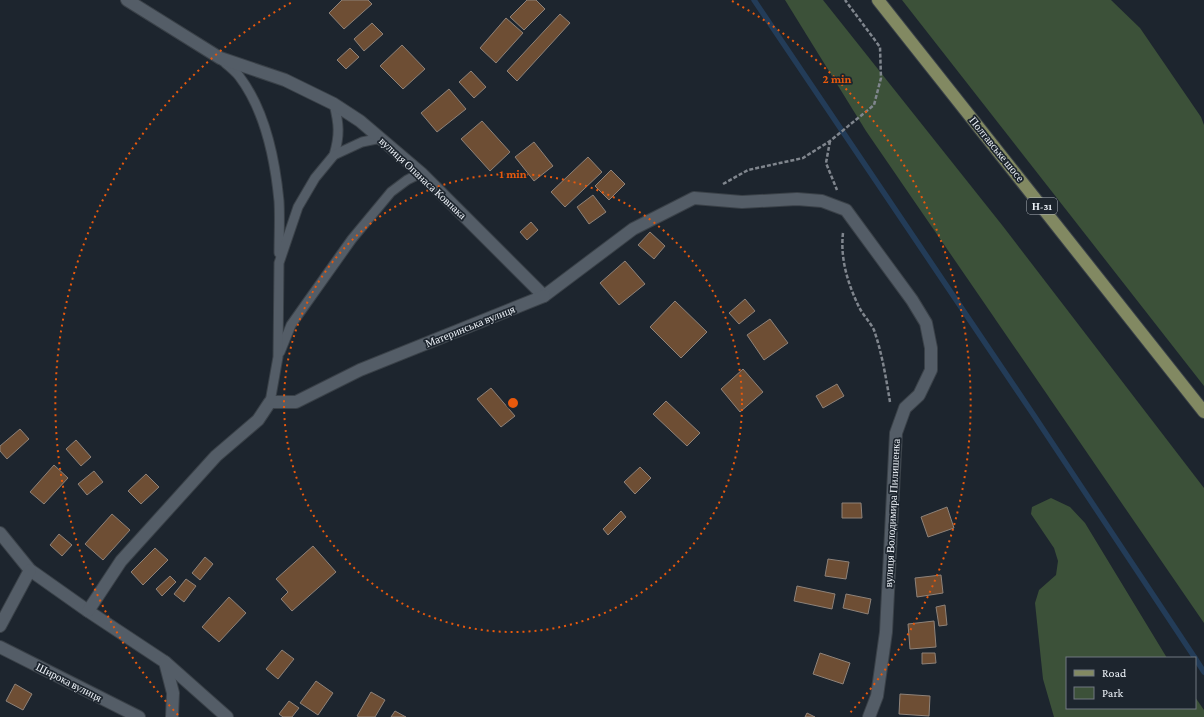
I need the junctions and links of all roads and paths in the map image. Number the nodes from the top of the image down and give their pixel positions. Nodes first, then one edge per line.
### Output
1 (127, 0) edge
2 (845, 0) edge
3 (878, 0) edge
4 (220, 58) junction
5 (334, 104) junction
6 (381, 138) junction
7 (830, 141) junction
8 (334, 155) junction
9 (421, 173) junction
10 (721, 185) dead end
11 (846, 210) junction
12 (279, 263) junction
13 (544, 296) junction
14 (278, 357) junction
15 (270, 402) junction
16 (890, 403) dead end
17 (1204, 412) edge
18 (0, 532) edge
19 (30, 570) junction
20 (88, 611) junction
21 (0, 626) edge
22 (0, 647) edge
23 (165, 662) junction
24 (139, 717) edge
25 (172, 717) edge
26 (227, 717) edge
27 (869, 717) edge

1 - 4 street, вулиця Опанаса Ковпака
2 - 7 path
3 - 17 main road, Полтавське шосе / Н-31
4 - 5 street, вулиця Опанаса Ковпака
4 - 12 lane
5 - 6 street, вулиця Опанаса Ковпака
5 - 8 lane
6 - 8 lane
6 - 9 street, вулиця Опанаса Ковпака
7 - 10 path
7 - 11 path
8 - 12 lane
9 - 13 street, вулиця Опанаса Ковпака
9 - 14 lane
11 - 13 street
11 - 16 path
11 - 27 street, вулиця Володимира Пилишенка
12 - 14 lane
13 - 15 street, Материнська вулиця
14 - 15 lane
15 - 20 street
18 - 19 street
19 - 20 street
19 - 21 street
20 - 23 street
22 - 24 street, Широка вулиця
23 - 25 street
23 - 26 street

